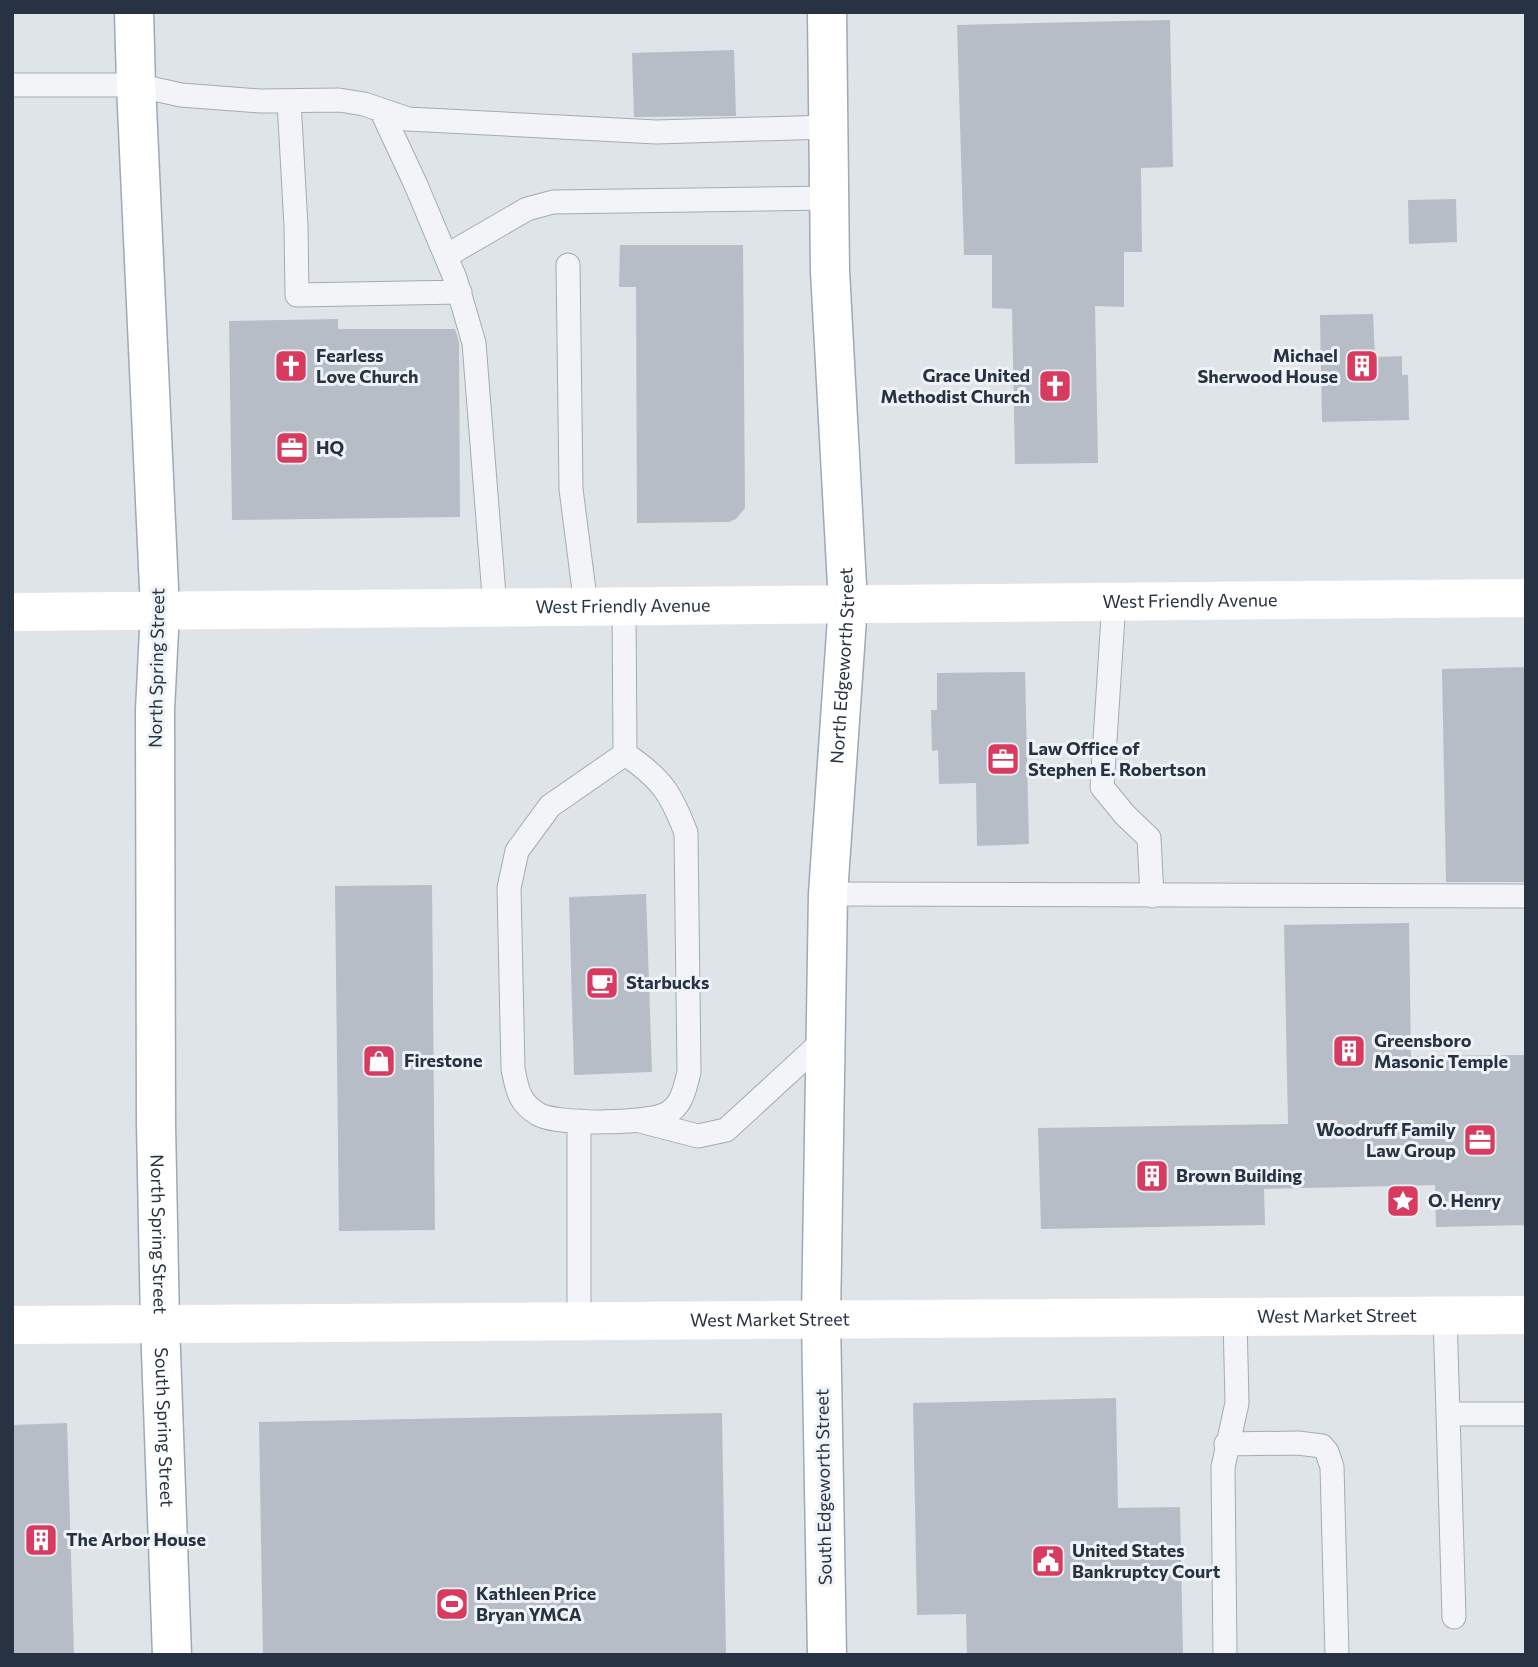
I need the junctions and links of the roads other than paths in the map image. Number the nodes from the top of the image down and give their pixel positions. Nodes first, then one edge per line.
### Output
1 (134, 12) edge
2 (827, 12) edge
3 (12, 85) edge
4 (136, 85) junction
5 (289, 101) junction
6 (381, 110) junction
7 (828, 127) junction
8 (829, 198) junction
9 (446, 256) junction
10 (568, 265) dead end
11 (460, 292) junction
12 (1526, 598) edge
13 (1114, 601) junction
14 (848, 604) junction
15 (586, 606) junction
16 (624, 606) junction
17 (495, 608) junction
18 (160, 610) junction
19 (12, 612) edge
20 (625, 754) junction
21 (828, 894) junction
22 (1152, 896) junction
23 (1526, 896) edge
24 (825, 1039) junction
25 (579, 1121) junction
26 (640, 1121) junction
27 (1526, 1315) edge
28 (1445, 1316) junction
29 (1236, 1317) junction
30 (821, 1320) junction
31 (579, 1321) junction
32 (160, 1324) junction
33 (12, 1325) edge
34 (1523, 1414) edge
35 (1448, 1415) junction
36 (1225, 1455) junction
37 (1454, 1617) dead end
38 (172, 1655) edge
39 (827, 1655) edge
40 (1225, 1655) edge
41 (1336, 1655) edge

1 - 4 main road, North Spring Street
2 - 7 main road, North Edgeworth Street
3 - 4 lane
4 - 5 lane
4 - 18 main road, North Spring Street
5 - 6 lane
5 - 11 lane
6 - 7 lane
6 - 9 lane
7 - 8 main road, North Edgeworth Street
8 - 9 lane
8 - 14 main road, North Edgeworth Street
9 - 11 lane
10 - 15 lane
11 - 17 lane
12 - 13 main road, West Friendly Avenue
13 - 14 main road, West Friendly Avenue
13 - 22 lane
14 - 16 main road, West Friendly Avenue
14 - 21 main road, North Edgeworth Street
15 - 16 main road, West Friendly Avenue
15 - 17 main road, West Friendly Avenue
16 - 20 lane
17 - 18 main road, West Friendly Avenue
18 - 19 main road, West Friendly Avenue
18 - 32 main road, North Spring Street
20 - 25 lane
20 - 26 lane
21 - 22 lane
21 - 24 main road, North Edgeworth Street
22 - 23 lane
24 - 26 lane
24 - 30 main road, North Edgeworth Street
25 - 26 lane
25 - 31 lane
27 - 28 main road, West Market Street
28 - 29 main road, West Market Street
28 - 35 lane
29 - 30 main road, West Market Street
29 - 36 lane
30 - 31 main road, West Market Street
30 - 39 main road, South Edgeworth Street
31 - 32 main road, West Market Street
32 - 33 main road, West Market Street
32 - 38 main road, South Spring Street
34 - 35 lane
35 - 37 lane
36 - 40 lane
36 - 41 lane

